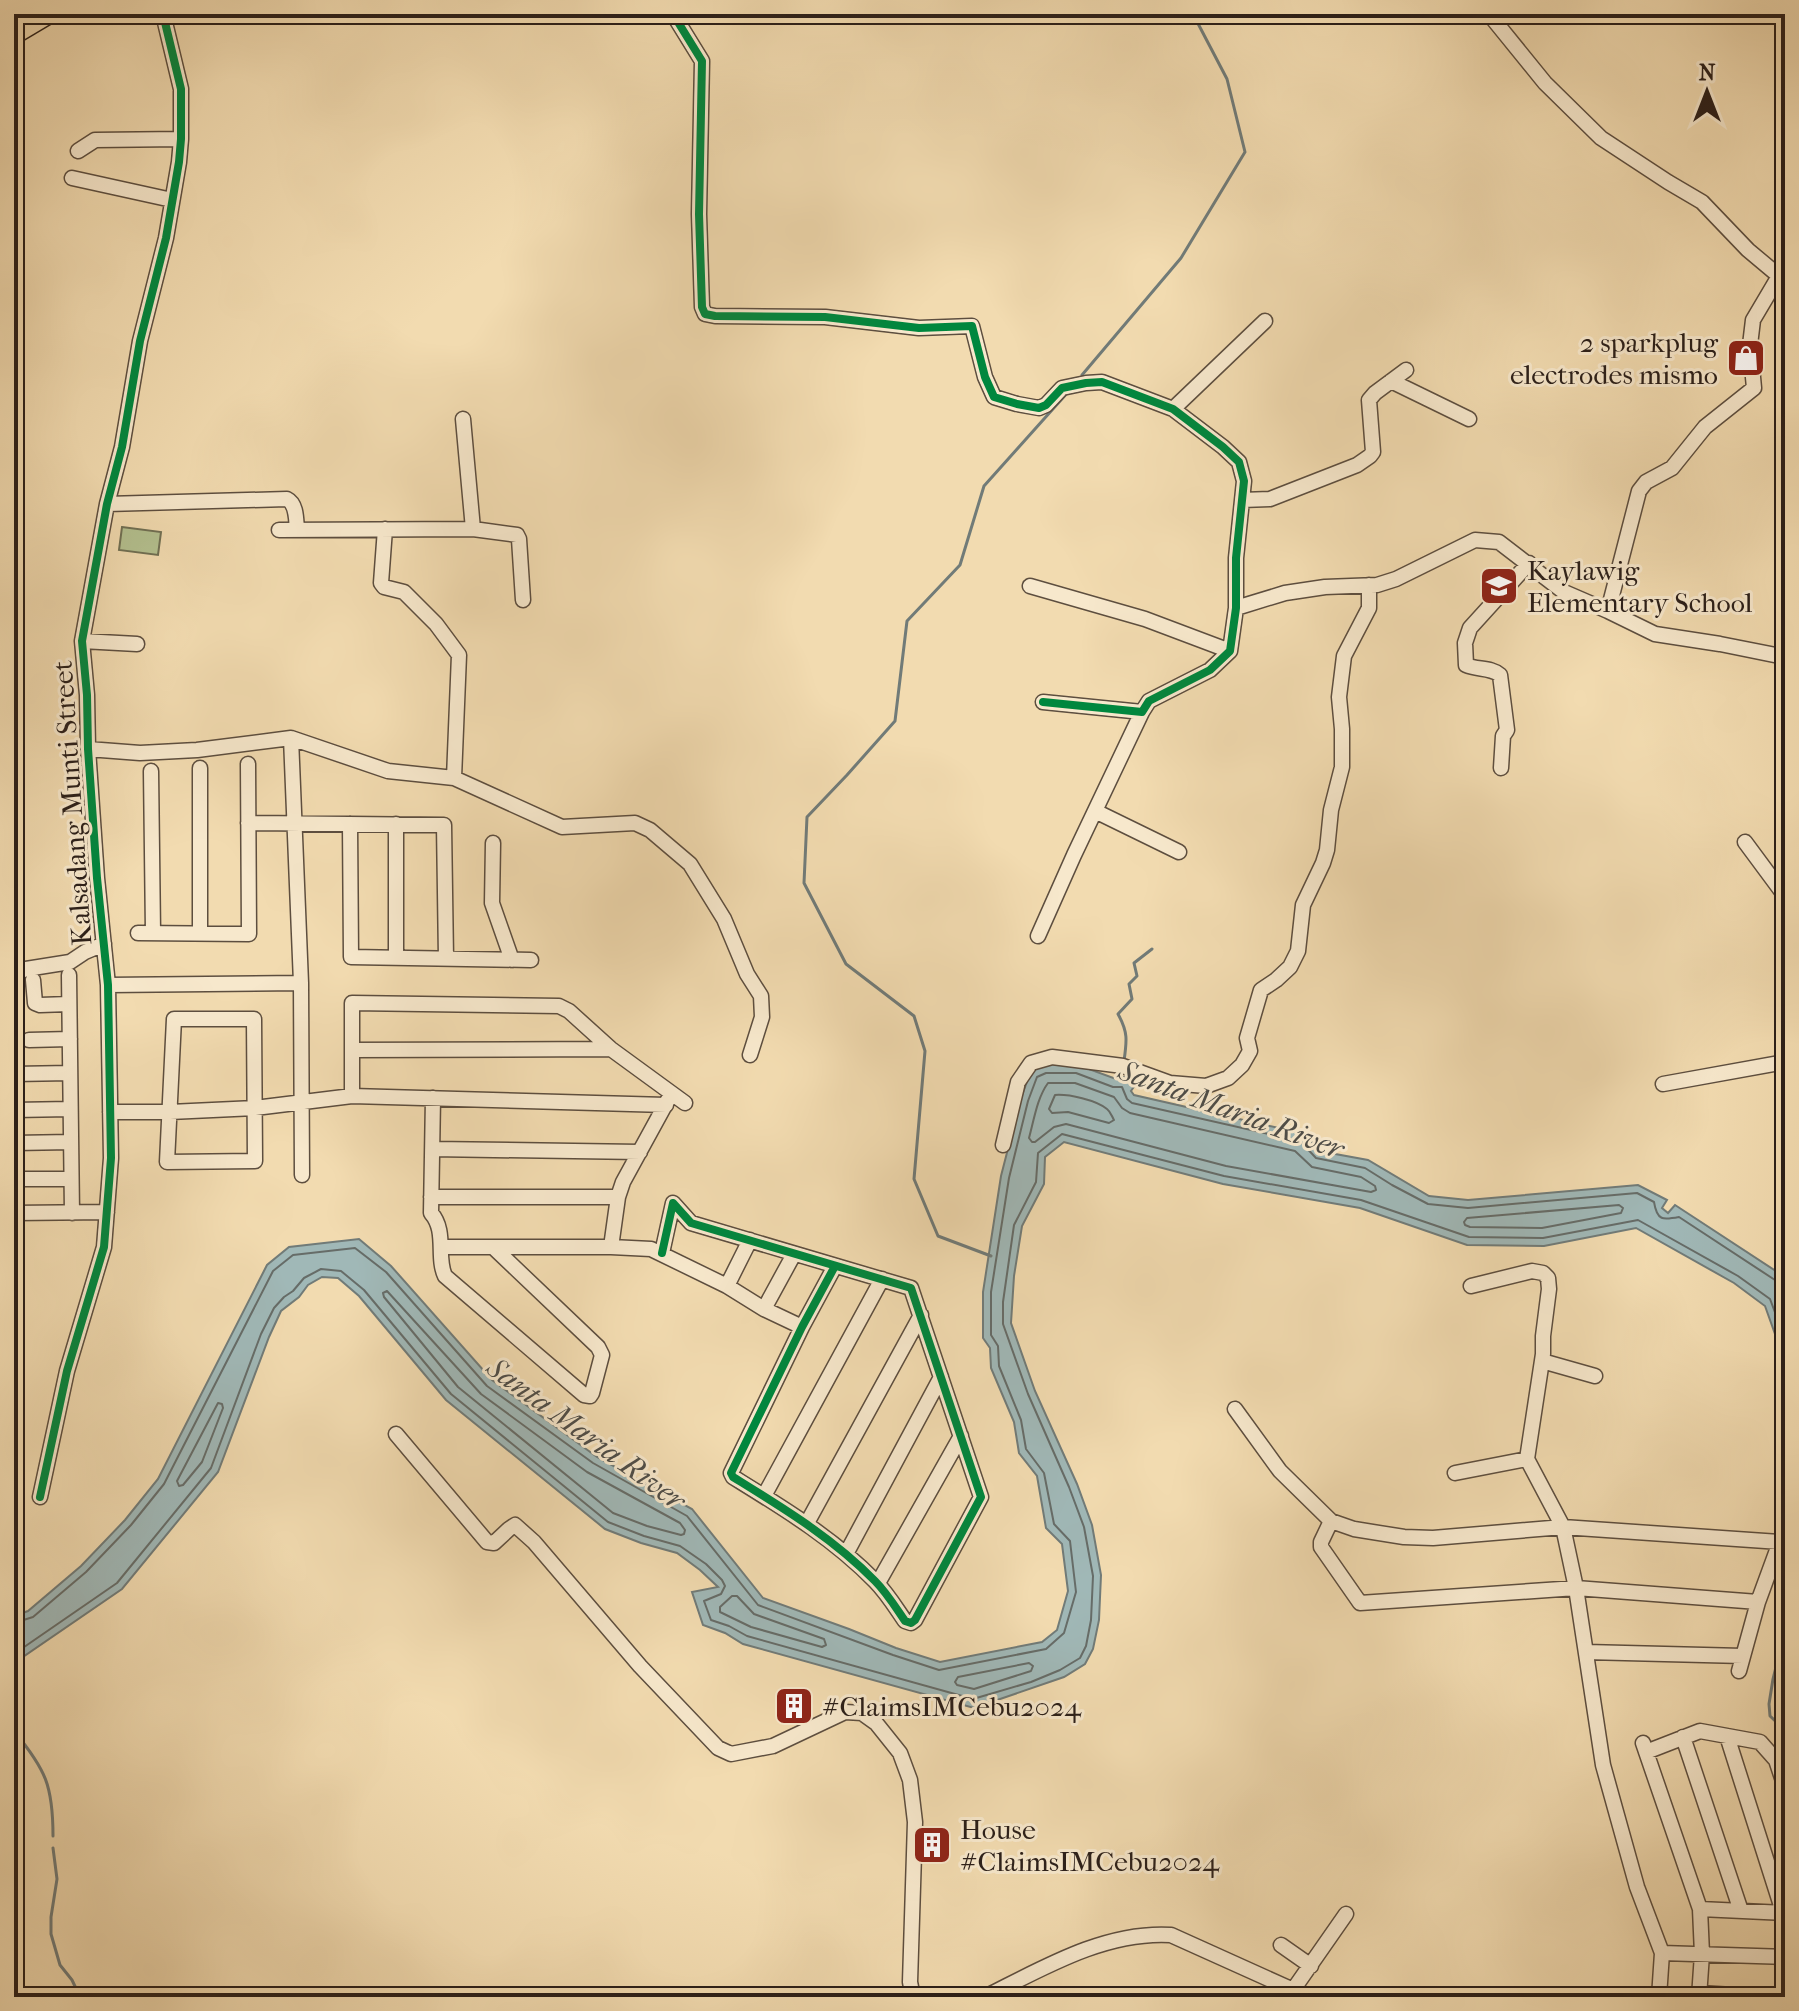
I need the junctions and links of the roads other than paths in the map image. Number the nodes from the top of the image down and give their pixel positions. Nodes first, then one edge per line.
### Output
1 (51, 14) edge
2 (163, 14) edge
3 (673, 14) edge
4 (1489, 14) edge
5 (14, 36) edge
6 (181, 139) junction
7 (78, 151) dead end
8 (72, 178) dead end
9 (172, 200) junction
10 (1785, 257) edge
11 (1779, 276) junction
12 (1265, 321) dead end
13 (1406, 370) dead end
14 (1391, 381) junction
15 (1173, 409) junction
16 (463, 419) dead end
17 (1469, 419) dead end
18 (1242, 500) junction
19 (107, 504) junction
20 (385, 529) junction
21 (473, 529) junction
22 (279, 530) dead end
23 (297, 530) junction
24 (1529, 563) junction
25 (1369, 585) junction
26 (1030, 586) dead end
27 (523, 600) dead end
28 (1236, 608) junction
29 (1608, 611) junction
30 (82, 641) junction
31 (137, 644) dead end
32 (1230, 651) junction
33 (1785, 657) edge
34 (1043, 702) dead end
35 (1142, 712) junction
36 (291, 738) junction
37 (88, 749) junction
38 (248, 764) dead end
39 (200, 768) dead end
40 (1501, 768) dead end
41 (151, 771) dead end
42 (454, 778) junction
43 (1095, 811) junction
44 (248, 823) junction
45 (295, 824) junction
46 (350, 824) junction
47 (396, 824) junction
48 (1745, 842) dead end
49 (493, 843) dead end
50 (1179, 852) dead end
51 (1785, 896) edge
52 (200, 934) junction
53 (1038, 936) dead end
54 (104, 944) junction
55 (396, 958) junction
56 (446, 959) junction
57 (512, 960) junction
58 (531, 960) dead end
59 (14, 974) edge
60 (69, 975) dead end
61 (33, 980) dead end
62 (301, 983) junction
63 (108, 985) junction
64 (69, 1004) junction
65 (70, 1039) junction
66 (29, 1040) dead end
67 (611, 1049) junction
68 (352, 1050) junction
69 (750, 1055) dead end
70 (1785, 1062) edge
71 (70, 1073) junction
72 (14, 1074) edge
73 (1663, 1084) dead end
74 (352, 1096) junction
75 (433, 1098) junction
76 (669, 1100) junction
77 (301, 1102) junction
78 (685, 1103) dead end
79 (255, 1108) junction
80 (70, 1109) junction
81 (14, 1110) edge
82 (110, 1112) junction
83 (170, 1112) junction
84 (71, 1142) junction
85 (14, 1143) edge
86 (1003, 1145) dead end
87 (432, 1149) junction
88 (640, 1152) junction
89 (302, 1175) dead end
90 (14, 1179) edge
91 (71, 1179) junction
92 (431, 1197) junction
93 (618, 1197) junction
94 (107, 1212) junction
95 (14, 1213) edge
96 (72, 1213) junction
97 (750, 1240) junction
98 (442, 1247) junction
99 (493, 1247) junction
100 (611, 1247) junction
101 (662, 1253) junction
102 (794, 1254) junction
103 (835, 1266) junction
104 (882, 1279) junction
105 (727, 1286) junction
106 (1471, 1286) dead end
107 (764, 1309) junction
108 (921, 1315) junction
109 (802, 1327) junction
110 (1542, 1361) junction
111 (1595, 1376) dead end
112 (941, 1377) junction
113 (1235, 1409) dead end
114 (396, 1434) dead end
115 (961, 1436) junction
116 (1527, 1459) junction
117 (1455, 1473) dead end
118 (764, 1496) junction
119 (40, 1497) dead end
120 (1331, 1521) junction
121 (807, 1523) junction
122 (1563, 1527) junction
123 (846, 1554) junction
124 (878, 1583) junction
125 (1576, 1588) junction
126 (1758, 1602) junction
127 (1586, 1652) junction
128 (1743, 1656) junction
129 (1739, 1671) dead end
130 (1727, 1736) junction
131 (1683, 1737) junction
132 (1785, 1787) edge
133 (1700, 1909) junction
134 (1741, 1911) junction
135 (1784, 1912) edge
136 (1346, 1914) dead end
137 (1281, 1945) dead end
138 (1662, 1953) junction
139 (1702, 1954) junction
140 (1785, 1957) edge
141 (1311, 1966) junction
142 (1699, 1995) edge
143 (913, 1997) edge
144 (985, 1997) edge
145 (1659, 1997) edge
146 (1766, 1997) edge

1 - 5 main road
2 - 6 street, Kalsadang Munti Street
3 - 15 street
4 - 11 street
6 - 7 street
6 - 9 street, Kalsadang Munti Street
8 - 9 street
9 - 19 street, Kalsadang Munti Street
10 - 11 street
11 - 29 street
12 - 15 street
13 - 14 street
14 - 17 street
14 - 18 street
15 - 18 street
16 - 21 street
18 - 28 street
19 - 23 street
19 - 30 street, Kalsadang Munti Street
20 - 21 street
20 - 23 street
20 - 42 street
21 - 27 street
22 - 23 street
24 - 25 street
24 - 29 street
24 - 40 street
25 - 28 street
25 - 86 street
26 - 32 street
28 - 32 street
29 - 33 street
30 - 31 street
30 - 37 street, Kalsadang Munti Street
32 - 35 street
34 - 35 street
35 - 43 street
36 - 37 street
36 - 42 street
36 - 45 street
37 - 54 street, Kalsadang Munti Street
38 - 44 street
39 - 52 street
41 - 52 street
42 - 69 street
43 - 50 street
43 - 53 street
44 - 45 street
44 - 52 street
45 - 46 street
45 - 62 street
46 - 47 street
46 - 55 street
47 - 55 street
47 - 56 street
48 - 51 street
49 - 57 street
54 - 59 street
54 - 63 street, Kalsadang Munti Street
55 - 56 street
56 - 57 street
57 - 58 street
60 - 64 street
61 - 64 street
62 - 63 street
62 - 77 street
63 - 82 street, Kalsadang Munti Street
64 - 65 street
65 - 66 street
65 - 71 street
67 - 68 street
67 - 68 street
67 - 76 street
68 - 74 street
70 - 73 street
71 - 72 street
71 - 80 street
74 - 75 street
74 - 77 street
75 - 76 street
75 - 87 street
76 - 78 street
76 - 88 street
77 - 79 street
77 - 89 street
79 - 83 street
79 - 83 street
79 - 83 street
80 - 81 street
80 - 84 street
82 - 83 street
82 - 94 street, Kalsadang Munti Street
84 - 85 street
84 - 91 street
87 - 88 street
87 - 92 street
88 - 93 street
90 - 91 street
91 - 96 street
92 - 93 street
92 - 98 street
93 - 100 street
94 - 96 street
94 - 119 street, Kalsadang Munti Street
95 - 96 street
97 - 101 street
97 - 102 street
97 - 105 street
98 - 99 street
98 - 99 street
99 - 100 street
100 - 101 street
101 - 105 street
102 - 103 street
102 - 107 street
103 - 104 street
103 - 109 street
104 - 108 street
104 - 118 street
105 - 107 street
106 - 110 street
107 - 109 street
108 - 112 street
108 - 121 street
109 - 118 street
110 - 111 street
110 - 116 street
112 - 115 street
112 - 123 street
113 - 120 street
114 - 143 street
115 - 124 street
115 - 124 street
116 - 117 street
116 - 122 street
118 - 121 street
120 - 122 street
120 - 125 street
121 - 123 street
122 - 125 street
122 - 126 street
123 - 124 street
125 - 126 street
125 - 127 street
126 - 128 street
127 - 128 street
127 - 138 street
128 - 129 street
130 - 131 street
130 - 132 street
130 - 135 street
131 - 133 street
131 - 134 street
133 - 134 street
133 - 139 street
134 - 135 street
136 - 141 street
137 - 141 street
138 - 139 street
138 - 145 street
139 - 140 street
139 - 142 street
141 - 144 street
142 - 146 street

